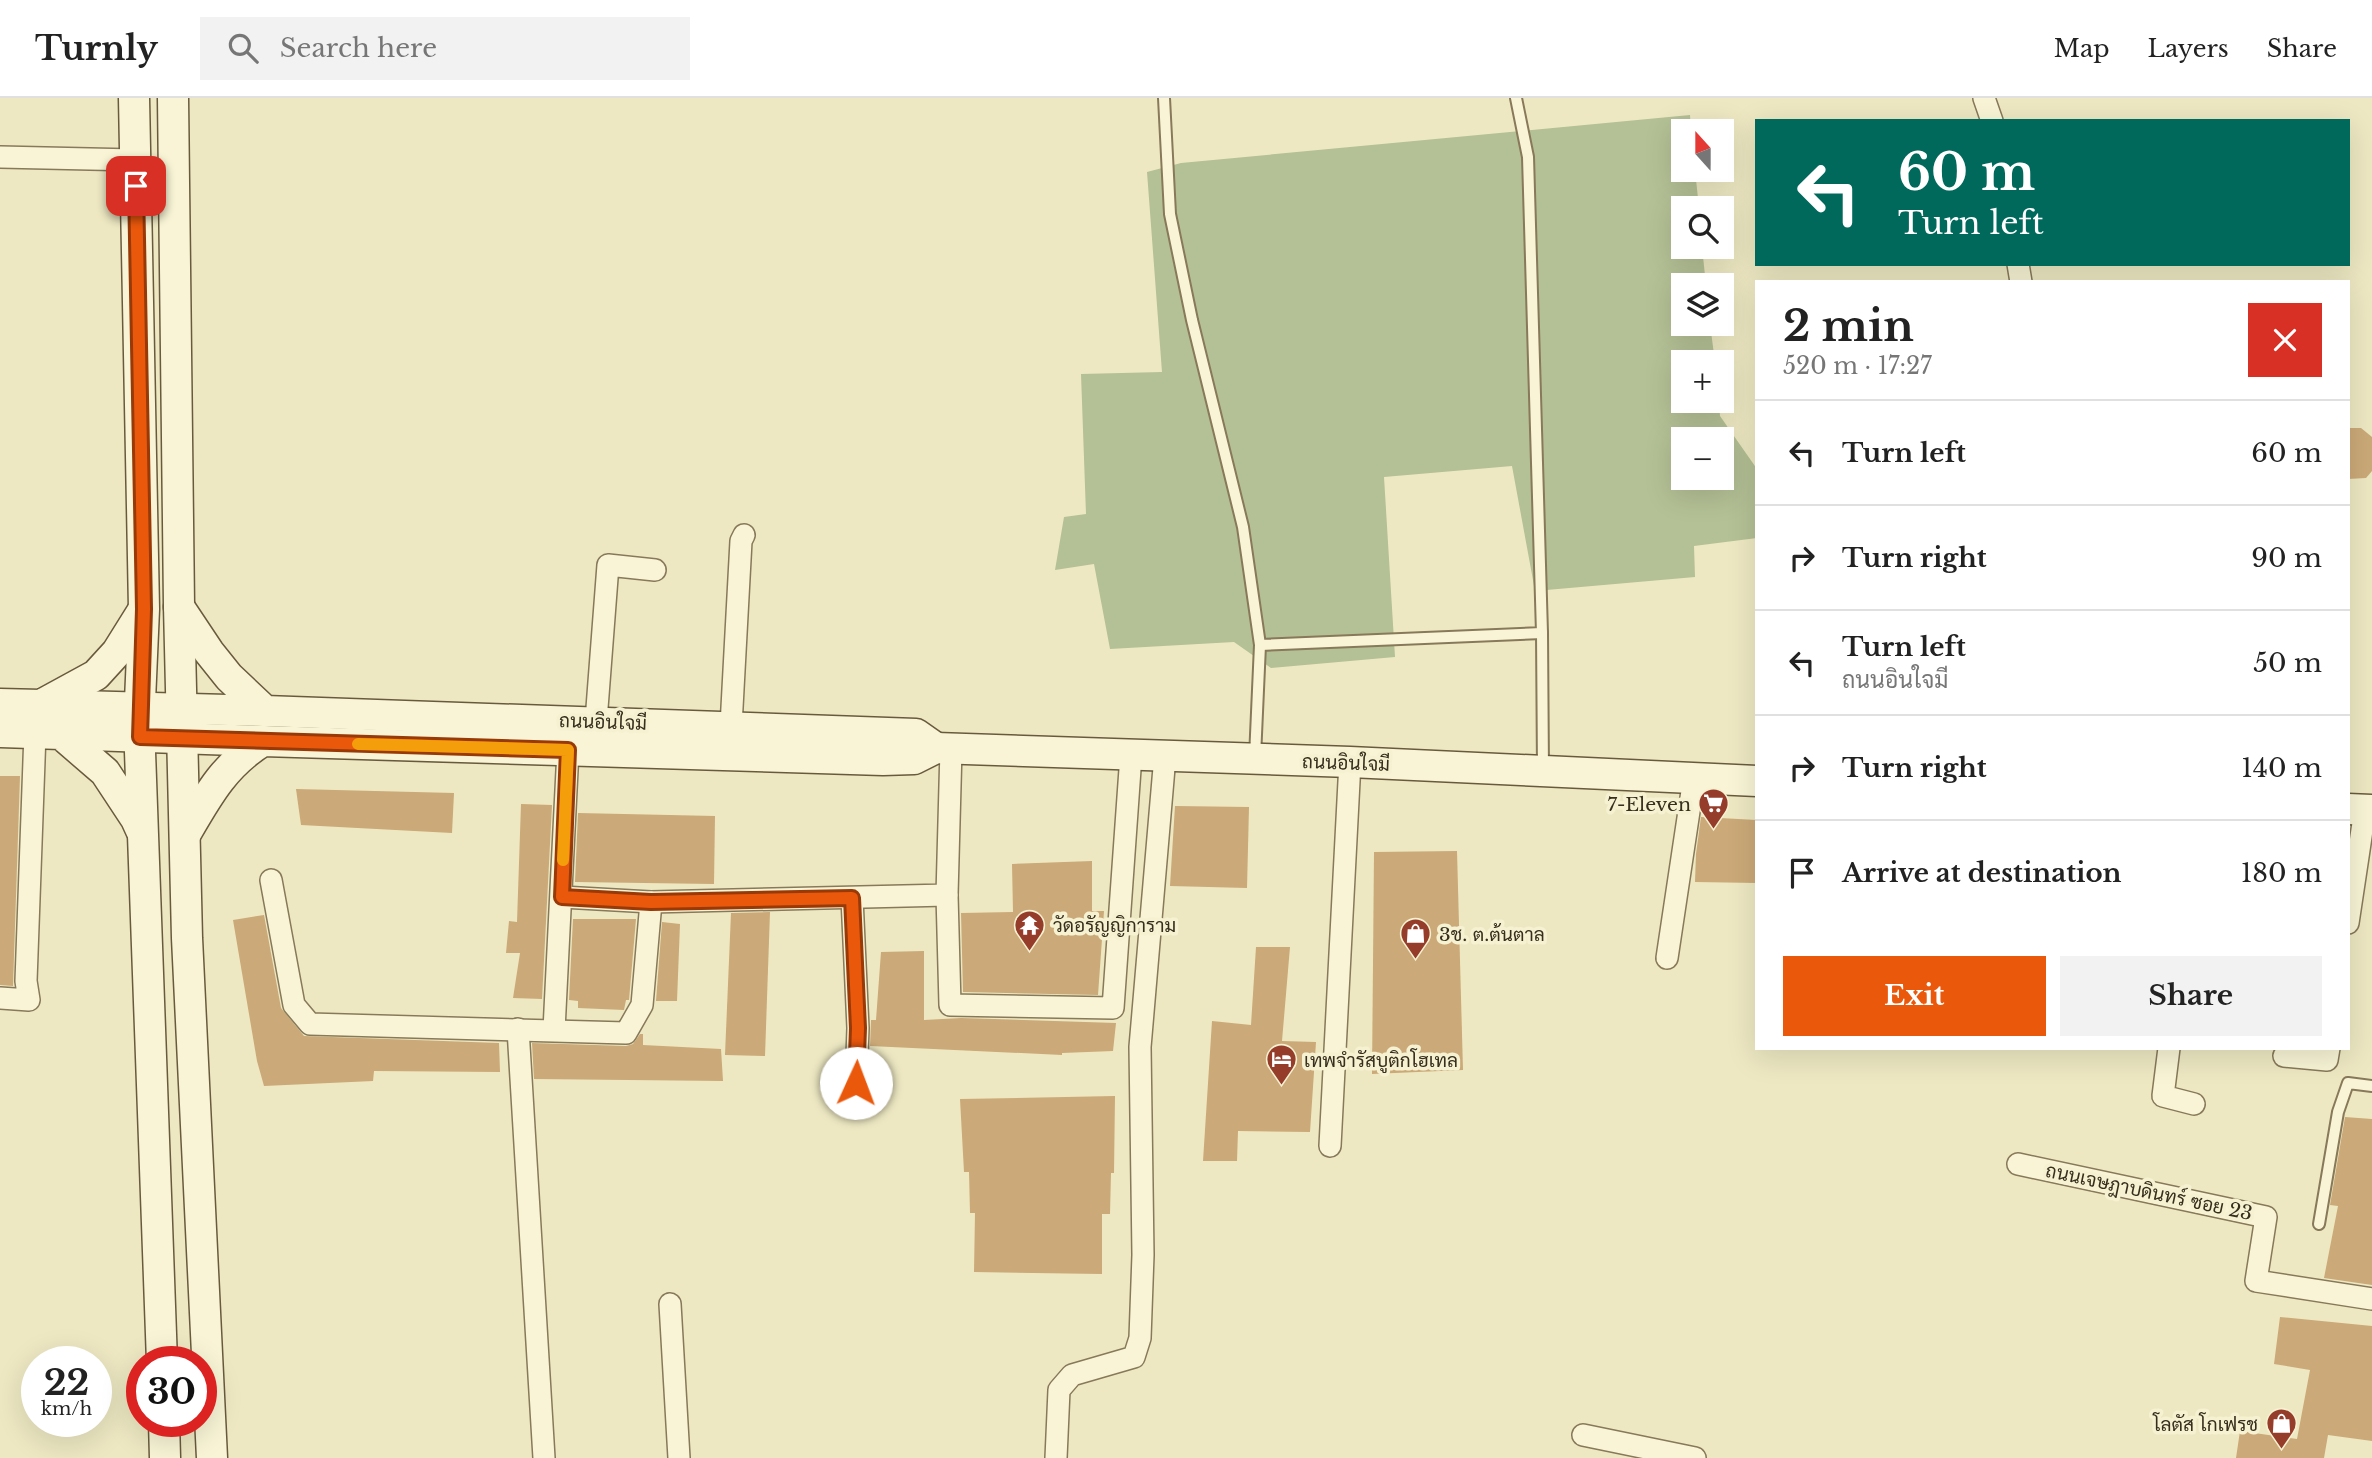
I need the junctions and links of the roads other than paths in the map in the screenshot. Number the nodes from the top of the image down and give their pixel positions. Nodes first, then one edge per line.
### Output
1 (134, 98) edge
2 (173, 98) edge
3 (1164, 98) edge
4 (1516, 98) edge
5 (1984, 98) edge
6 (1991, 119) edge
7 (0, 157) edge
8 (135, 160) junction
9 (744, 535) dead end
10 (655, 570) dead end
11 (179, 606) junction
12 (144, 609) junction
13 (1542, 633) junction
14 (1260, 645) junction
15 (0, 704) edge
16 (182, 709) junction
17 (265, 710) junction
18 (596, 721) junction
19 (140, 722) junction
20 (46, 724) junction
21 (731, 726) junction
22 (0, 732) edge
23 (183, 738) junction
24 (263, 741) junction
25 (943, 749) junction
26 (568, 750) junction
27 (1131, 755) junction
28 (1165, 756) junction
29 (1255, 759) junction
30 (1350, 762) junction
31 (1543, 771) junction
32 (1694, 778) junction
33 (1755, 781) edge
34 (2362, 810) edge
35 (186, 833) junction
36 (143, 837) junction
37 (271, 880) dead end
38 (947, 895) junction
39 (562, 897) junction
40 (852, 898) junction
41 (651, 902) junction
42 (2350, 907) edge
43 (1667, 958) dead end
44 (0, 998) edge
45 (518, 1029) junction
46 (554, 1030) junction
47 (2169, 1050) edge
48 (2329, 1050) edge
49 (2284, 1056) dead end
50 (856, 1083) dead end
51 (2372, 1086) edge
52 (2194, 1104) dead end
53 (1330, 1146) dead end
54 (2018, 1164) dead end
55 (2319, 1224) dead end
56 (2372, 1299) edge
57 (670, 1304) dead end
58 (161, 1346) edge
59 (1583, 1435) dead end
60 (164, 1437) edge
61 (165, 1458) edge
62 (212, 1458) edge
63 (544, 1458) edge
64 (679, 1458) edge
65 (1056, 1458) edge
66 (1695, 1458) edge

1 - 8 main road
2 - 11 main road
3 - 14 lane
4 - 13 lane
5 - 6 street
7 - 8 street
8 - 12 main road
9 - 21 street
10 - 18 street
11 - 16 main road
11 - 17 main road
12 - 19 main road
12 - 20 main road
13 - 14 lane
13 - 31 lane
14 - 29 lane
15 - 20 main road, ถนนอินใจมี
16 - 17 main road, ถนนอินใจมี
16 - 19 main road, ถนนอินใจมี
16 - 23 main road
17 - 18 main road, ถนนอินใจมี
18 - 21 main road, ถนนอินใจมี
19 - 20 main road, ถนนอินใจมี
19 - 23 main road, ถนนอินใจมี
19 - 36 main road
20 - 22 main road, ถนนอินใจมี
20 - 36 main road
20 - 44 street
21 - 25 main road, ถนนอินใจมี
23 - 24 main road, ถนนอินใจมี
23 - 35 main road
24 - 26 main road, ถนนอินใจมี
24 - 35 main road
25 - 26 main road, ถนนอินใจมี
25 - 27 main road, ถนนอินใจมี
25 - 38 street
26 - 39 street
27 - 28 main road, ถนนอินใจมี
27 - 38 street
28 - 29 main road, ถนนอินใจมี
28 - 65 street
29 - 30 main road, ถนนอินใจมี
30 - 31 main road, ถนนอินใจมี
30 - 53 street
31 - 32 main road, ถนนอินใจมี
32 - 33 main road, ถนนอินใจมี
32 - 43 street
34 - 42 street
35 - 62 main road
36 - 58 main road
37 - 45 street
38 - 40 street
39 - 41 street
39 - 46 street
40 - 41 street
40 - 50 street
41 - 46 street
45 - 46 street
45 - 63 street
47 - 52 street
48 - 49 street
51 - 55 lane
54 - 56 street, ถนนเจษฎาบดินทร์ ซอย 23
57 - 64 street
59 - 66 street
60 - 61 main road

